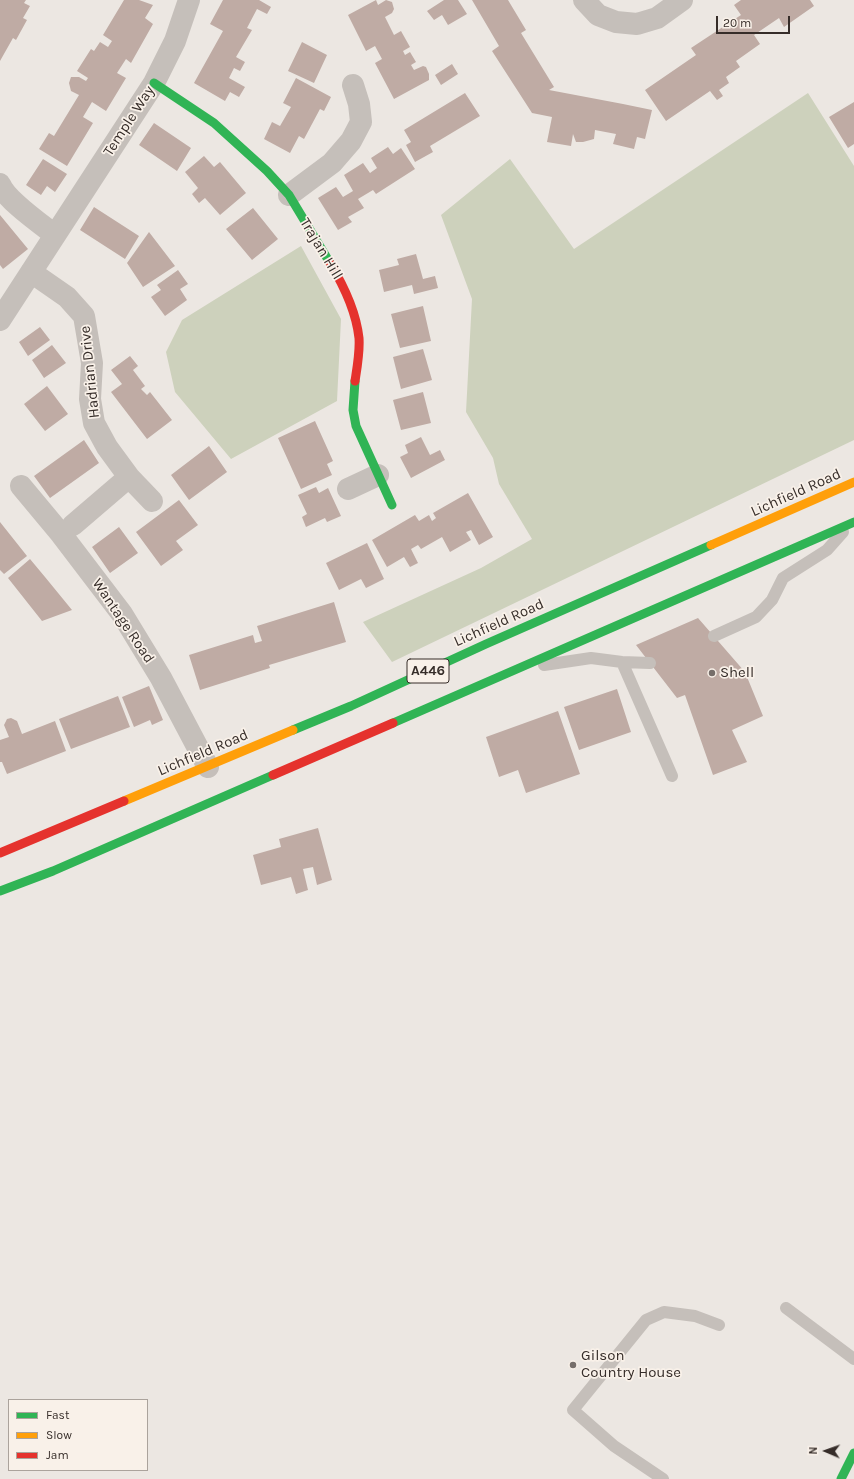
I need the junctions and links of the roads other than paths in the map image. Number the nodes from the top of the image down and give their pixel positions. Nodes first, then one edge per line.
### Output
1 (189, 0) edge
2 (584, 0) edge
3 (682, 0) edge
4 (154, 83) junction
5 (353, 85) dead end
6 (0, 184) edge
7 (289, 195) junction
8 (55, 235) junction
9 (31, 272) junction
10 (0, 320) edge
11 (378, 475) junction
12 (129, 477) junction
13 (854, 482) edge
14 (21, 486) dead end
15 (348, 489) dead end
16 (152, 501) dead end
17 (392, 505) dead end
18 (852, 523) edge
19 (73, 525) dead end
20 (714, 636) dead end
21 (622, 662) junction
22 (650, 662) dead end
23 (502, 676) junction
24 (208, 767) junction
25 (672, 776) dead end
26 (0, 853) edge
27 (0, 891) edge
28 (786, 1308) dead end
29 (719, 1325) dead end
30 (854, 1359) edge
31 (854, 1453) edge
32 (663, 1479) edge
33 (841, 1479) edge

1 - 4 street, Temple Way
2 - 3 street
4 - 7 main road, Trajan Hill
4 - 8 street, Temple Way
5 - 7 street
6 - 8 street
7 - 11 main road, Trajan Hill
8 - 9 street, Temple Way
9 - 10 street, Temple Way
9 - 12 street, Hadrian Drive
11 - 15 street
11 - 17 main road, Trajan Hill
12 - 16 street, Hadrian Drive
12 - 19 street
13 - 24 main road, Lichfield Road / A446
14 - 24 street, Wantage Road
18 - 20 lane
18 - 23 main road, A446
21 - 22 lane
21 - 23 lane
21 - 25 lane
23 - 27 main road, A446
24 - 26 main road, Lichfield Road / A446
28 - 30 lane
29 - 32 lane
31 - 33 main road

